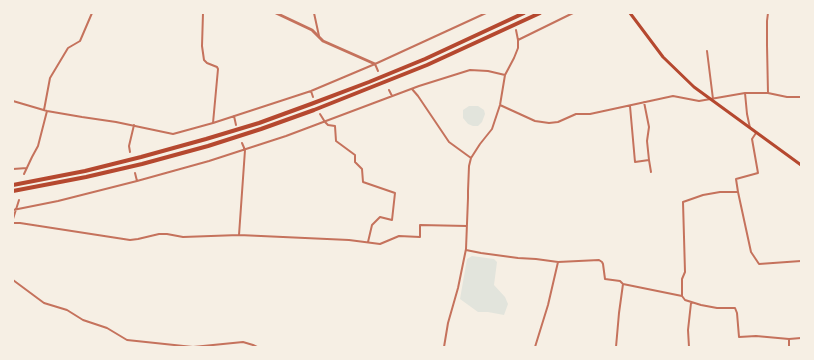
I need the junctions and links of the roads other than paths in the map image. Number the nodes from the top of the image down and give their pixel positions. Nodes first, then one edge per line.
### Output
1 (92, 13) edge
2 (203, 13) edge
3 (276, 13) edge
4 (314, 13) edge
5 (486, 13) edge
6 (524, 13) edge
7 (540, 13) edge
8 (573, 13) edge
9 (630, 13) edge
10 (768, 13) edge
11 (516, 30) dead end
12 (319, 36) junction
13 (518, 40) junction
14 (708, 51) dead end
15 (375, 64) junction
16 (378, 71) dead end
17 (506, 75) junction
18 (412, 89) junction
19 (389, 90) dead end
20 (311, 91) junction
21 (745, 93) junction
22 (768, 93) junction
23 (314, 96) dead end
24 (392, 96) junction
25 (801, 97) edge
26 (711, 99) junction
27 (13, 101) edge
28 (644, 102) junction
29 (500, 105) junction
30 (630, 106) junction
31 (44, 110) junction
32 (47, 111) junction
33 (320, 114) dead end
34 (234, 116) junction
35 (325, 122) junction
36 (213, 123) junction
37 (134, 125) junction
38 (236, 125) dead end
39 (750, 128) junction
40 (756, 133) junction
41 (242, 143) dead end
42 (245, 150) junction
43 (130, 152) dead end
44 (471, 158) junction
45 (649, 160) junction
46 (801, 164) edge
47 (27, 168) junction
48 (13, 169) edge
49 (651, 172) dead end
50 (135, 173) dead end
51 (24, 174) dead end
52 (137, 181) junction
53 (13, 185) edge
54 (13, 191) edge
55 (738, 192) junction
56 (18, 200) dead end
57 (14, 209) edge
58 (13, 219) edge
59 (13, 223) edge
60 (467, 226) junction
61 (239, 235) junction
62 (368, 242) junction
63 (466, 250) junction
64 (801, 261) edge
65 (558, 262) junction
66 (13, 280) edge
67 (623, 284) junction
68 (682, 296) junction
69 (691, 302) junction
70 (789, 338) junction
71 (801, 338) edge
72 (257, 347) edge
73 (444, 347) edge
74 (535, 347) edge
75 (616, 347) edge
76 (689, 347) edge
77 (789, 347) edge

1 - 31 street
2 - 36 street
3 - 12 street
4 - 12 street
5 - 15 street
6 - 53 highway
7 - 54 highway
8 - 13 street
9 - 26 main road
10 - 22 street
11 - 13 street
12 - 15 street
13 - 17 street
14 - 26 street
15 - 16 street
15 - 20 street
17 - 18 street
17 - 29 street
18 - 24 street
18 - 44 street
19 - 24 street
20 - 23 street
20 - 34 street
21 - 22 street
21 - 26 street
21 - 39 street
22 - 25 street
24 - 35 street
26 - 28 street
26 - 39 main road
27 - 31 street
28 - 30 street
28 - 45 street
29 - 30 street
29 - 44 street
30 - 45 street
31 - 32 street
32 - 37 street
32 - 47 street
33 - 35 street
34 - 36 street
34 - 38 street
35 - 42 street
35 - 62 street
36 - 37 street
37 - 43 street
39 - 40 main road
40 - 46 main road
40 - 55 street
41 - 42 street
42 - 52 street
42 - 61 street
44 - 60 street
45 - 49 street
47 - 48 street
47 - 51 street
50 - 52 street
52 - 57 street
55 - 64 street
55 - 68 street
56 - 57 street
57 - 58 street
59 - 61 street
60 - 62 street
60 - 63 street
61 - 62 street
63 - 65 street
63 - 73 street
65 - 67 street
65 - 74 street
66 - 72 street
67 - 68 street
67 - 75 street
68 - 69 street
69 - 70 street
69 - 76 street
70 - 71 street
70 - 77 street

